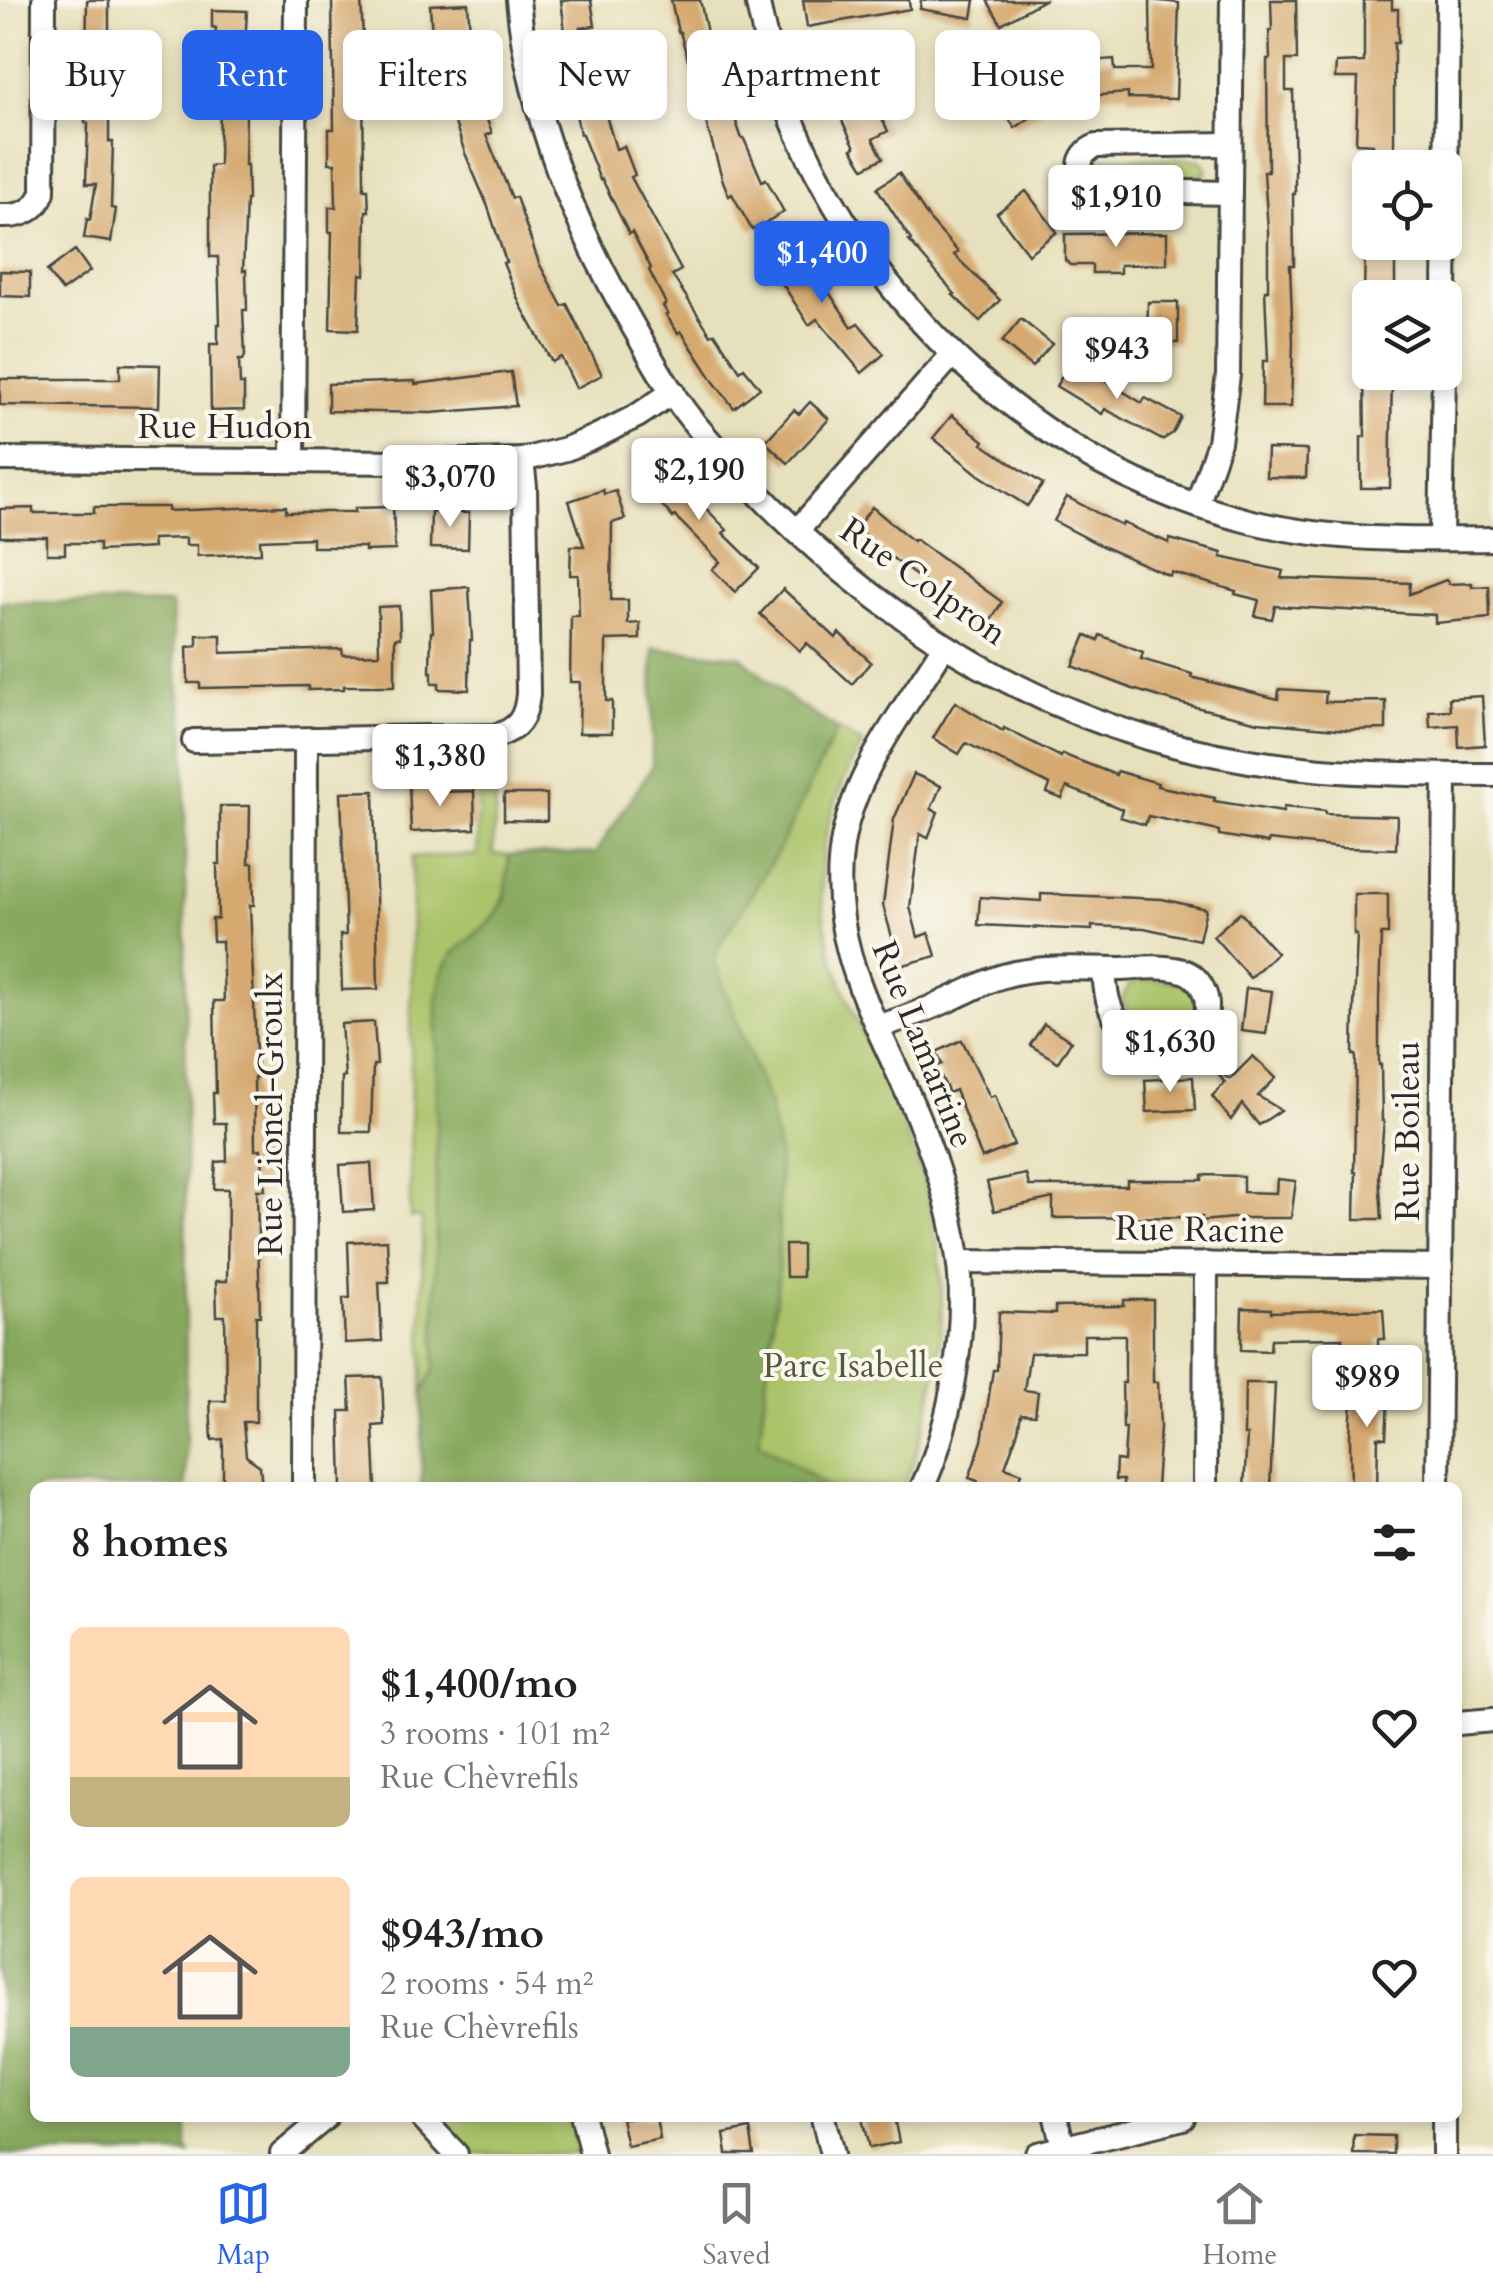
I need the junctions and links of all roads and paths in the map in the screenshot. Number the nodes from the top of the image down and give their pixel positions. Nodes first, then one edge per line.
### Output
1 (44, 0) edge
2 (296, 0) edge
3 (518, 0) edge
4 (757, 0) edge
5 (1232, 0) edge
6 (1448, 0) edge
7 (1230, 144) junction
8 (1229, 193) junction
9 (0, 216) edge
10 (1445, 280) edge
11 (952, 355) junction
12 (1444, 390) edge
13 (673, 392) junction
14 (0, 459) edge
15 (522, 460) junction
16 (293, 461) junction
17 (1197, 505) junction
18 (797, 531) junction
19 (1441, 538) junction
20 (1493, 539) edge
21 (944, 646) junction
22 (306, 740) junction
23 (194, 741) dead end
24 (1444, 776) junction
25 (1493, 776) edge
26 (1104, 969) junction
27 (878, 1028) junction
28 (959, 1262) junction
29 (1206, 1264) junction
30 (1441, 1268) junction
31 (304, 1482) edge
32 (924, 1482) edge
33 (1204, 1482) edge
34 (1438, 1482) edge
35 (1493, 1720) edge
36 (1462, 1724) edge
37 (320, 2122) edge
38 (426, 2122) edge
39 (584, 2122) edge
40 (824, 2122) edge
41 (1057, 2122) edge
42 (1166, 2122) edge
43 (1444, 2122) edge
44 (1063, 2147) junction
45 (282, 2154) edge
46 (456, 2154) edge
47 (592, 2154) edge
48 (832, 2154) edge
49 (1037, 2154) edge
50 (1444, 2154) edge

1 - 9 street
2 - 16 street
3 - 13 street, Rue Colpron
4 - 11 street
5 - 7 street
6 - 10 street
7 - 8 street
7 - 8 street
8 - 17 street
11 - 17 street
11 - 18 street
12 - 19 street
13 - 15 street, Rue Hudon
13 - 18 street, Rue Colpron
14 - 16 street, Rue Hudon
15 - 16 street, Rue Hudon
15 - 22 street
17 - 19 street
18 - 21 street, Rue Colpron
19 - 20 street
21 - 24 street, Rue Colpron
21 - 27 street, Rue Lamartine
22 - 23 street
22 - 31 street, Rue Lionel-Groulx
24 - 25 street, Rue Colpron
24 - 30 street, Rue Boileau
26 - 26 street
26 - 27 street
27 - 28 street, Rue Lamartine
28 - 29 street, Rue Racine
28 - 32 street, Rue Lamartine
29 - 30 street, Rue Racine
29 - 33 street
30 - 34 street, Rue Boileau
35 - 36 street
37 - 45 street
38 - 46 street
39 - 47 street
40 - 48 street
41 - 44 street
42 - 44 street
43 - 50 street
44 - 49 street

